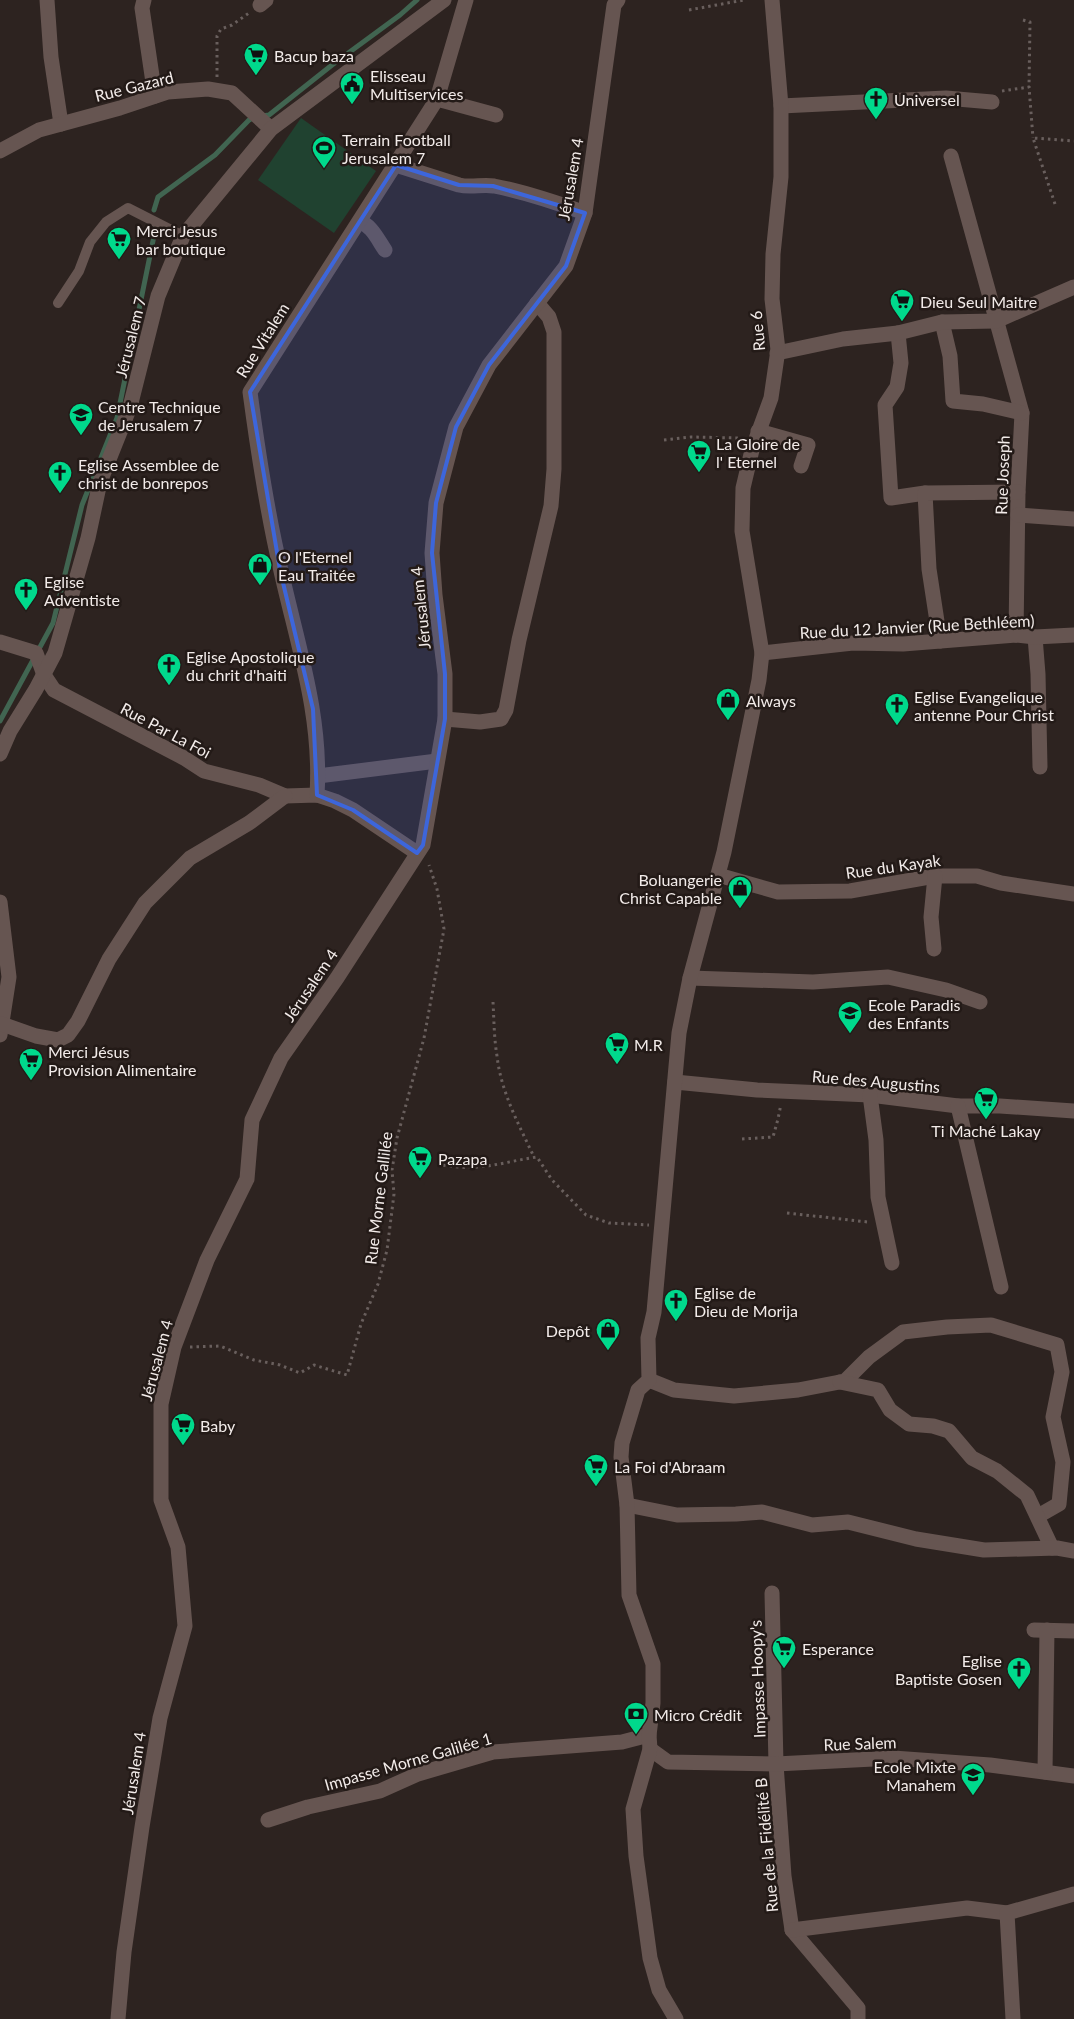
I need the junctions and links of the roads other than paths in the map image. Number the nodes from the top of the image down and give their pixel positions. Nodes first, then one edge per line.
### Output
1 (47, 0) edge
2 (144, 0) edge
3 (443, 0) edge
4 (466, 0) edge
5 (618, 0) edge
6 (772, 0) edge
7 (155, 96) junction
8 (437, 99) junction
9 (992, 102) road end
10 (781, 106) junction
11 (496, 115) dead end
12 (61, 124) junction
13 (271, 129) junction
14 (1, 147) edge
15 (952, 156) dead end
16 (396, 164) junction
17 (585, 213) junction
18 (358, 222) junction
19 (183, 236) junction
20 (385, 250) dead end
21 (1074, 287) edge
22 (58, 303) dead end
23 (537, 303) junction
24 (996, 321) junction
25 (942, 322) junction
26 (898, 333) junction
27 (777, 353) junction
28 (1022, 413) junction
29 (757, 435) junction
30 (801, 466) dead end
31 (1018, 492) junction
32 (925, 493) junction
33 (1018, 515) junction
34 (1074, 519) edge
35 (1016, 635) junction
36 (1074, 635) edge
37 (1035, 637) junction
38 (940, 641) junction
39 (0, 642) edge
40 (762, 653) junction
41 (44, 675) junction
42 (445, 719) junction
43 (0, 754) edge
44 (437, 761) junction
45 (1040, 767) dead end
46 (318, 776) junction
47 (318, 795) junction
48 (285, 796) junction
49 (420, 849) junction
50 (718, 875) junction
51 (935, 876) junction
52 (1074, 894) edge
53 (0, 902) edge
54 (934, 949) dead end
55 (690, 978) junction
56 (980, 1002) dead end
57 (1, 1029) edge
58 (675, 1082) junction
59 (870, 1095) junction
60 (958, 1106) junction
61 (1074, 1111) edge
62 (892, 1263) dead end
63 (1001, 1287) dead end
64 (649, 1380) junction
65 (840, 1382) junction
66 (626, 1505) junction
67 (1038, 1516) junction
68 (1052, 1548) junction
69 (1074, 1551) edge
70 (772, 1593) dead end
71 (1074, 1631) edge
72 (650, 1742) junction
73 (776, 1764) junction
74 (1045, 1772) junction
75 (1074, 1776) edge
76 (268, 1820) dead end
77 (1074, 1894) edge
78 (1007, 1913) junction
79 (792, 1930) junction
80 (118, 2019) edge
81 (676, 2019) edge
82 (858, 2019) edge
83 (1013, 2019) edge

1 - 12 street
2 - 7 street
3 - 13 street
4 - 8 street, Rue Vitalem
5 - 17 street, Jérusalem 4
6 - 10 street, Rue 6
7 - 12 street, Rue Gazard
7 - 13 street, Rue Gazard
8 - 11 street
8 - 16 street, Rue Vitalem
9 - 10 street
10 - 27 street, Rue 6
12 - 14 street, Rue Gazard
13 - 19 street, Jérusalem 7
15 - 24 street, Rue Joseph
16 - 17 street
16 - 18 street, Rue Vitalem
17 - 23 street, Jérusalem 4
18 - 20 street
18 - 46 street, Rue Vitalem
19 - 22 lane
19 - 41 street, Jérusalem 7
21 - 24 street
23 - 42 street, Jérusalem 4
23 - 42 street
24 - 25 street
24 - 28 street, Rue Joseph
25 - 26 street
25 - 28 street
26 - 27 street
26 - 32 street
27 - 29 street, Rue 6
28 - 31 street, Rue Joseph
29 - 30 street
29 - 40 street, Rue 6
31 - 32 street
31 - 33 street, Rue Joseph
32 - 38 street
33 - 34 street
33 - 35 street, Rue Joseph
35 - 37 street, Rue du 12 Janvier (Rue Bethléem)
35 - 38 street, Rue du 12 Janvier (Rue Bethléem)
36 - 37 street, Rue du 12 Janvier (Rue Bethléem)
37 - 45 street
38 - 40 street, Rue du 12 Janvier (Rue Bethléem)
39 - 41 street, Rue Par La Foi
40 - 50 street, Rue 6
41 - 43 street, Jérusalem 7
41 - 48 street, Rue Par La Foi
42 - 44 street, Jérusalem 4
44 - 46 street
44 - 49 street, Jérusalem 4
46 - 47 street, Rue Vitalem
47 - 48 street, Rue Par La Foi
47 - 49 street, Rue Par La Foi
48 - 57 street
49 - 80 street, Jérusalem 4
50 - 51 street, Rue du Kayak
50 - 55 street, Rue 6
51 - 52 street, Rue du Kayak
51 - 54 street
53 - 57 street
55 - 56 street
55 - 58 street, Rue 6
58 - 59 street, Rue des Augustins
58 - 64 street, Rue 6
59 - 60 street, Rue des Augustins
59 - 62 street
60 - 61 street, Rue des Augustins
60 - 63 street
64 - 65 street
64 - 66 street
65 - 67 street
65 - 67 street
66 - 68 street
66 - 72 street
67 - 68 street
68 - 69 street
70 - 73 street, Impasse Hoopy's
71 - 74 street
72 - 73 street, Rue Salem
72 - 76 street, Impasse Morne Galilée 1
72 - 81 street
73 - 74 street, Rue Salem
73 - 79 street, Rue de la Fidélité B
74 - 75 street, Rue Salem
77 - 78 street
78 - 79 street
78 - 83 street
79 - 82 street, Rue de la Fidélité B

